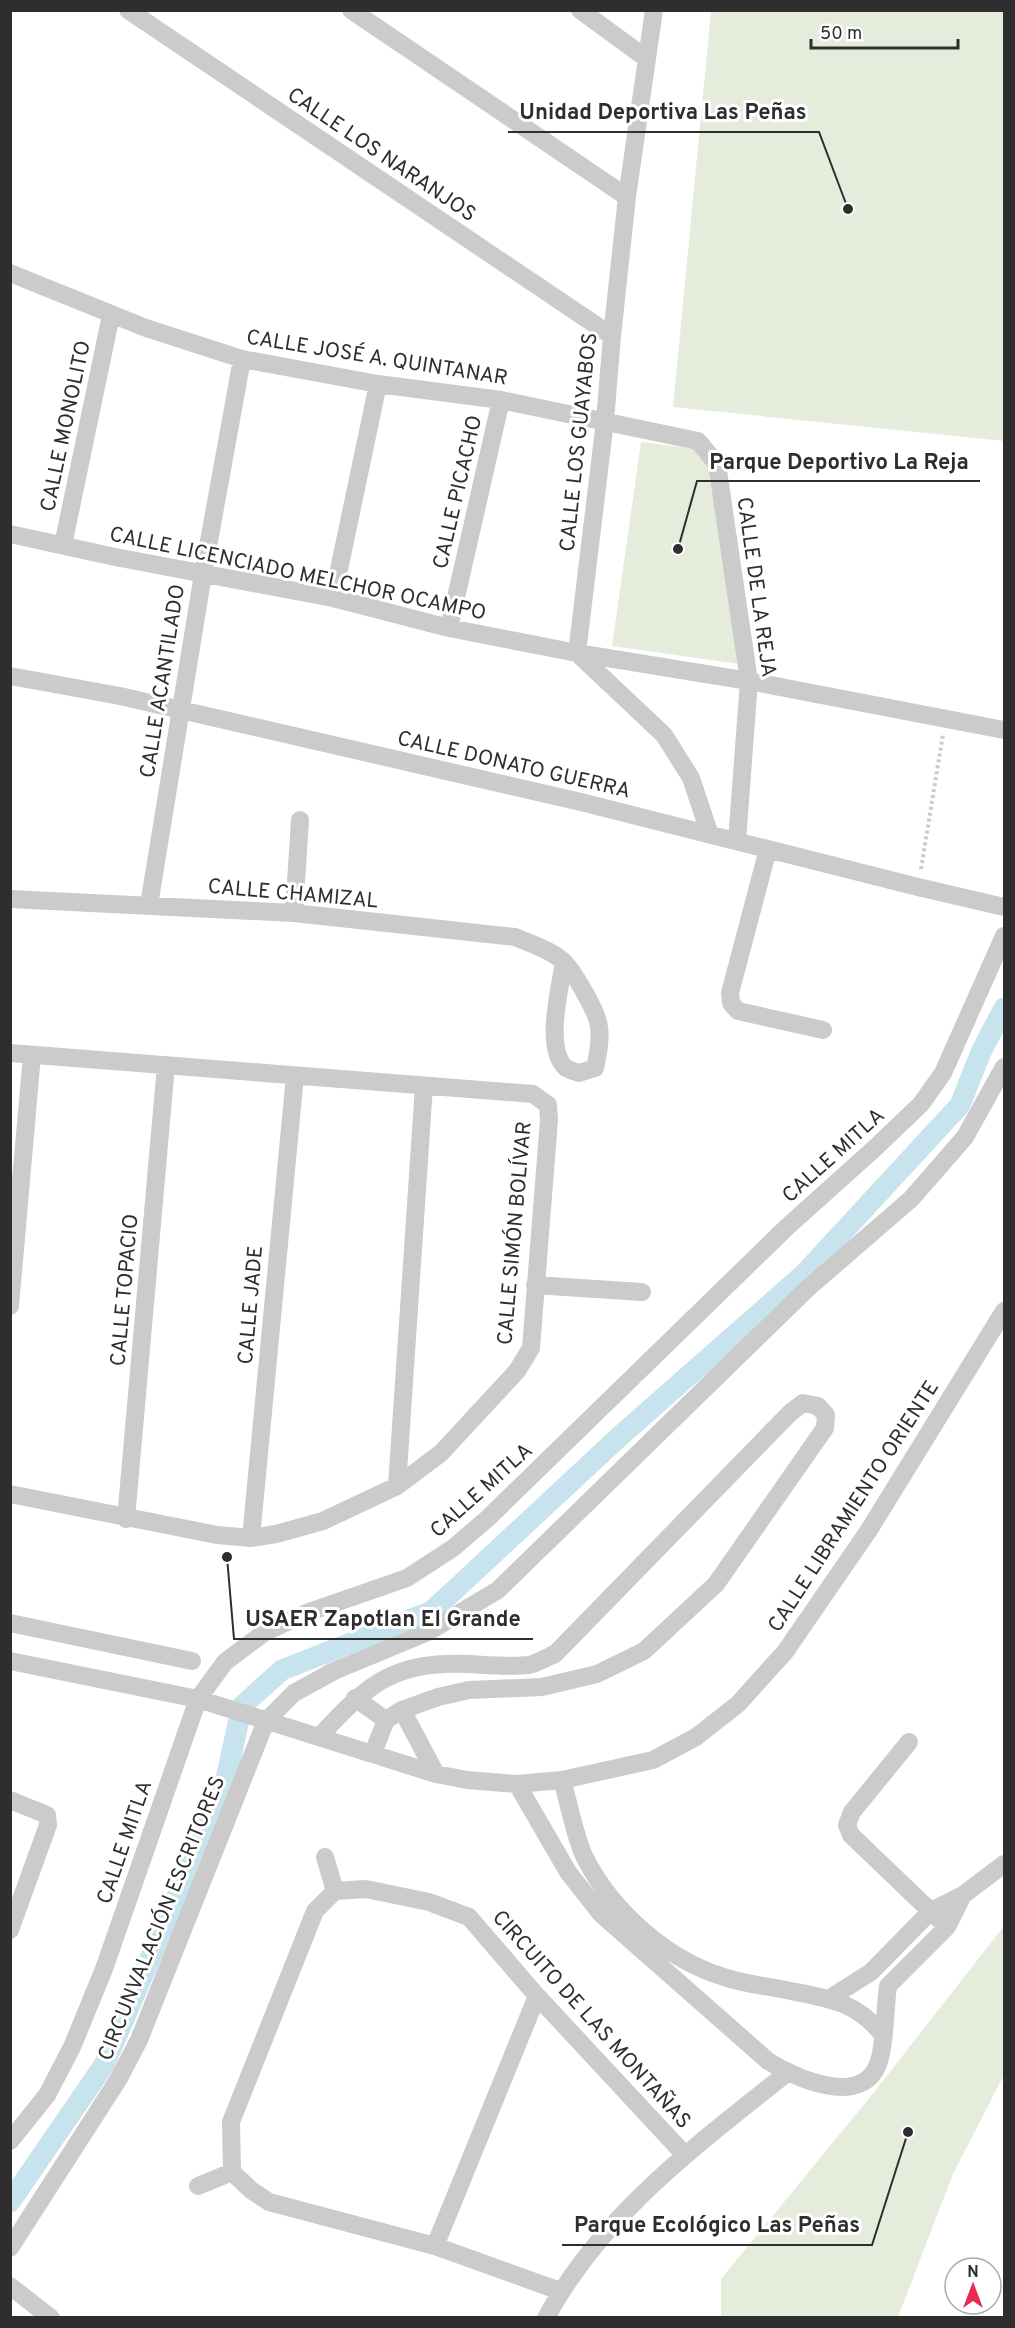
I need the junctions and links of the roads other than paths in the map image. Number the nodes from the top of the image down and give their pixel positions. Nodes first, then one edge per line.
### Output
1 (128, 10) edge
2 (351, 10) edge
3 (580, 10) edge
4 (654, 10) edge
5 (647, 58) junction
6 (627, 196) junction
7 (10, 273) edge
8 (111, 315) junction
9 (612, 336) junction
10 (242, 359) junction
11 (378, 384) junction
12 (501, 400) junction
13 (605, 421) junction
14 (10, 534) edge
15 (63, 545) junction
16 (202, 574) junction
17 (333, 598) junction
18 (449, 628) junction
19 (577, 653) junction
20 (10, 676) edge
21 (749, 681) junction
22 (179, 710) junction
23 (1005, 730) edge
24 (300, 820) dead end
25 (709, 832) junction
26 (737, 841) junction
27 (768, 849) junction
28 (10, 898) edge
29 (148, 905) junction
30 (1005, 907) edge
31 (294, 913) junction
32 (1005, 936) edge
33 (564, 962) junction
34 (823, 1030) dead end
35 (10, 1053) edge
36 (32, 1055) junction
37 (166, 1065) junction
38 (1005, 1067) edge
39 (295, 1076) junction
40 (424, 1086) junction
41 (535, 1286) junction
42 (642, 1292) dead end
43 (10, 1306) edge
44 (1005, 1311) edge
45 (397, 1486) junction
46 (10, 1494) edge
47 (126, 1519) junction
48 (251, 1538) junction
49 (10, 1623) edge
50 (10, 1661) edge
51 (192, 1661) dead end
52 (355, 1698) junction
53 (207, 1702) junction
54 (402, 1710) junction
55 (258, 1718) junction
56 (386, 1720) junction
57 (319, 1737) junction
58 (909, 1742) dead end
59 (373, 1753) junction
60 (436, 1774) junction
61 (562, 1780) junction
62 (517, 1784) junction
63 (10, 1800) edge
64 (325, 1857) dead end
65 (1005, 1864) edge
66 (335, 1891) junction
67 (963, 1895) junction
68 (932, 1911) junction
69 (947, 1927) junction
70 (10, 1930) edge
71 (871, 1972) junction
72 (888, 1986) junction
73 (537, 1996) junction
74 (830, 1998) junction
75 (882, 2034) junction
76 (787, 2073) junction
77 (10, 2141) edge
78 (685, 2155) junction
79 (232, 2172) junction
80 (198, 2186) dead end
81 (435, 2246) junction
82 (10, 2248) edge
83 (10, 2286) edge
84 (560, 2291) junction
85 (51, 2318) edge
86 (546, 2318) edge

1 - 9 street, CALLE LOS NARANJOS
2 - 6 street
3 - 5 street
4 - 5 street, CALLE LOS GUAYABOS
5 - 6 street, CALLE LOS GUAYABOS
6 - 9 street, CALLE LOS GUAYABOS
7 - 8 street, CALLE JOSÉ A. QUINTANAR
8 - 10 street, CALLE JOSÉ A. QUINTANAR
8 - 15 street, CALLE MONOLITO
9 - 13 street, CALLE LOS GUAYABOS
10 - 11 street, CALLE JOSÉ A. QUINTANAR
10 - 16 street, CALLE ACANTILADO
11 - 12 street, CALLE JOSÉ A. QUINTANAR
11 - 17 street
12 - 13 street, CALLE JOSÉ A. QUINTANAR
12 - 18 street, CALLE PICACHO
13 - 19 street, CALLE LOS GUAYABOS
13 - 21 street, CALLE DE LA REJA
14 - 15 street, CALLE LICENCIADO MELCHOR OCAMPO
15 - 16 street, CALLE LICENCIADO MELCHOR OCAMPO
16 - 17 street, CALLE LICENCIADO MELCHOR OCAMPO
16 - 22 street, CALLE ACANTILADO
17 - 18 street, CALLE LICENCIADO MELCHOR OCAMPO
18 - 19 street, CALLE LICENCIADO MELCHOR OCAMPO
19 - 21 street, CALLE LICENCIADO MELCHOR OCAMPO
19 - 25 street
20 - 22 street, CALLE DONATO GUERRA
21 - 23 street, CALLE LICENCIADO MELCHOR OCAMPO
21 - 26 street, CALLE DE LA REJA
22 - 25 street, CALLE DONATO GUERRA
22 - 29 street, CALLE ACANTILADO
24 - 31 street
25 - 26 street, CALLE DONATO GUERRA
26 - 27 street, CALLE DONATO GUERRA
27 - 30 street, CALLE DONATO GUERRA
27 - 34 street
28 - 29 street, CALLE CHAMIZAL
29 - 31 street, CALLE CHAMIZAL
31 - 33 street, CALLE CHAMIZAL
32 - 53 street, CALLE MITLA
33 - 33 street, CALLE CHAMIZAL
35 - 36 street
36 - 37 street
36 - 43 street
37 - 39 street
37 - 47 street, CALLE TOPACIO
38 - 55 street
39 - 40 street
39 - 48 street, CALLE JADE
40 - 41 street, CALLE SIMÓN BOLÍVAR
40 - 45 street
41 - 42 street
41 - 45 street, CALLE SIMÓN BOLÍVAR
44 - 61 street, CALLE LIBRAMIENTO ORIENTE
45 - 48 street, CALLE SIMÓN BOLÍVAR
46 - 47 street, CALLE SIMÓN BOLÍVAR
47 - 48 street, CALLE SIMÓN BOLÍVAR
49 - 51 street
50 - 53 street, CALLE LIBRAMIENTO ORIENTE
52 - 54 street
52 - 56 street
52 - 57 street
53 - 55 street, CALLE LIBRAMIENTO ORIENTE
53 - 77 street, CALLE MITLA
54 - 56 street
54 - 60 street
55 - 57 street, CALLE LIBRAMIENTO ORIENTE
55 - 82 street, CIRCUNVALACIÓN ESCRITORES
56 - 59 street
57 - 59 street, CALLE LIBRAMIENTO ORIENTE
58 - 68 street
59 - 60 street, CALLE LIBRAMIENTO ORIENTE
60 - 62 street, CALLE LIBRAMIENTO ORIENTE
61 - 62 street, CALLE LIBRAMIENTO ORIENTE
61 - 74 street
62 - 76 street
63 - 70 street
64 - 66 street
65 - 67 street
66 - 73 street, CIRCUITO DE LAS MONTAÑAS
66 - 79 street
67 - 68 street
67 - 69 street
68 - 69 street
68 - 71 street
69 - 72 street
71 - 72 street
71 - 74 street
72 - 75 street
73 - 78 street, CIRCUITO DE LAS MONTAÑAS
73 - 81 street
74 - 75 street
75 - 76 street
76 - 78 street
78 - 84 street
79 - 80 street
79 - 81 street
81 - 84 street
83 - 85 street
84 - 86 street

